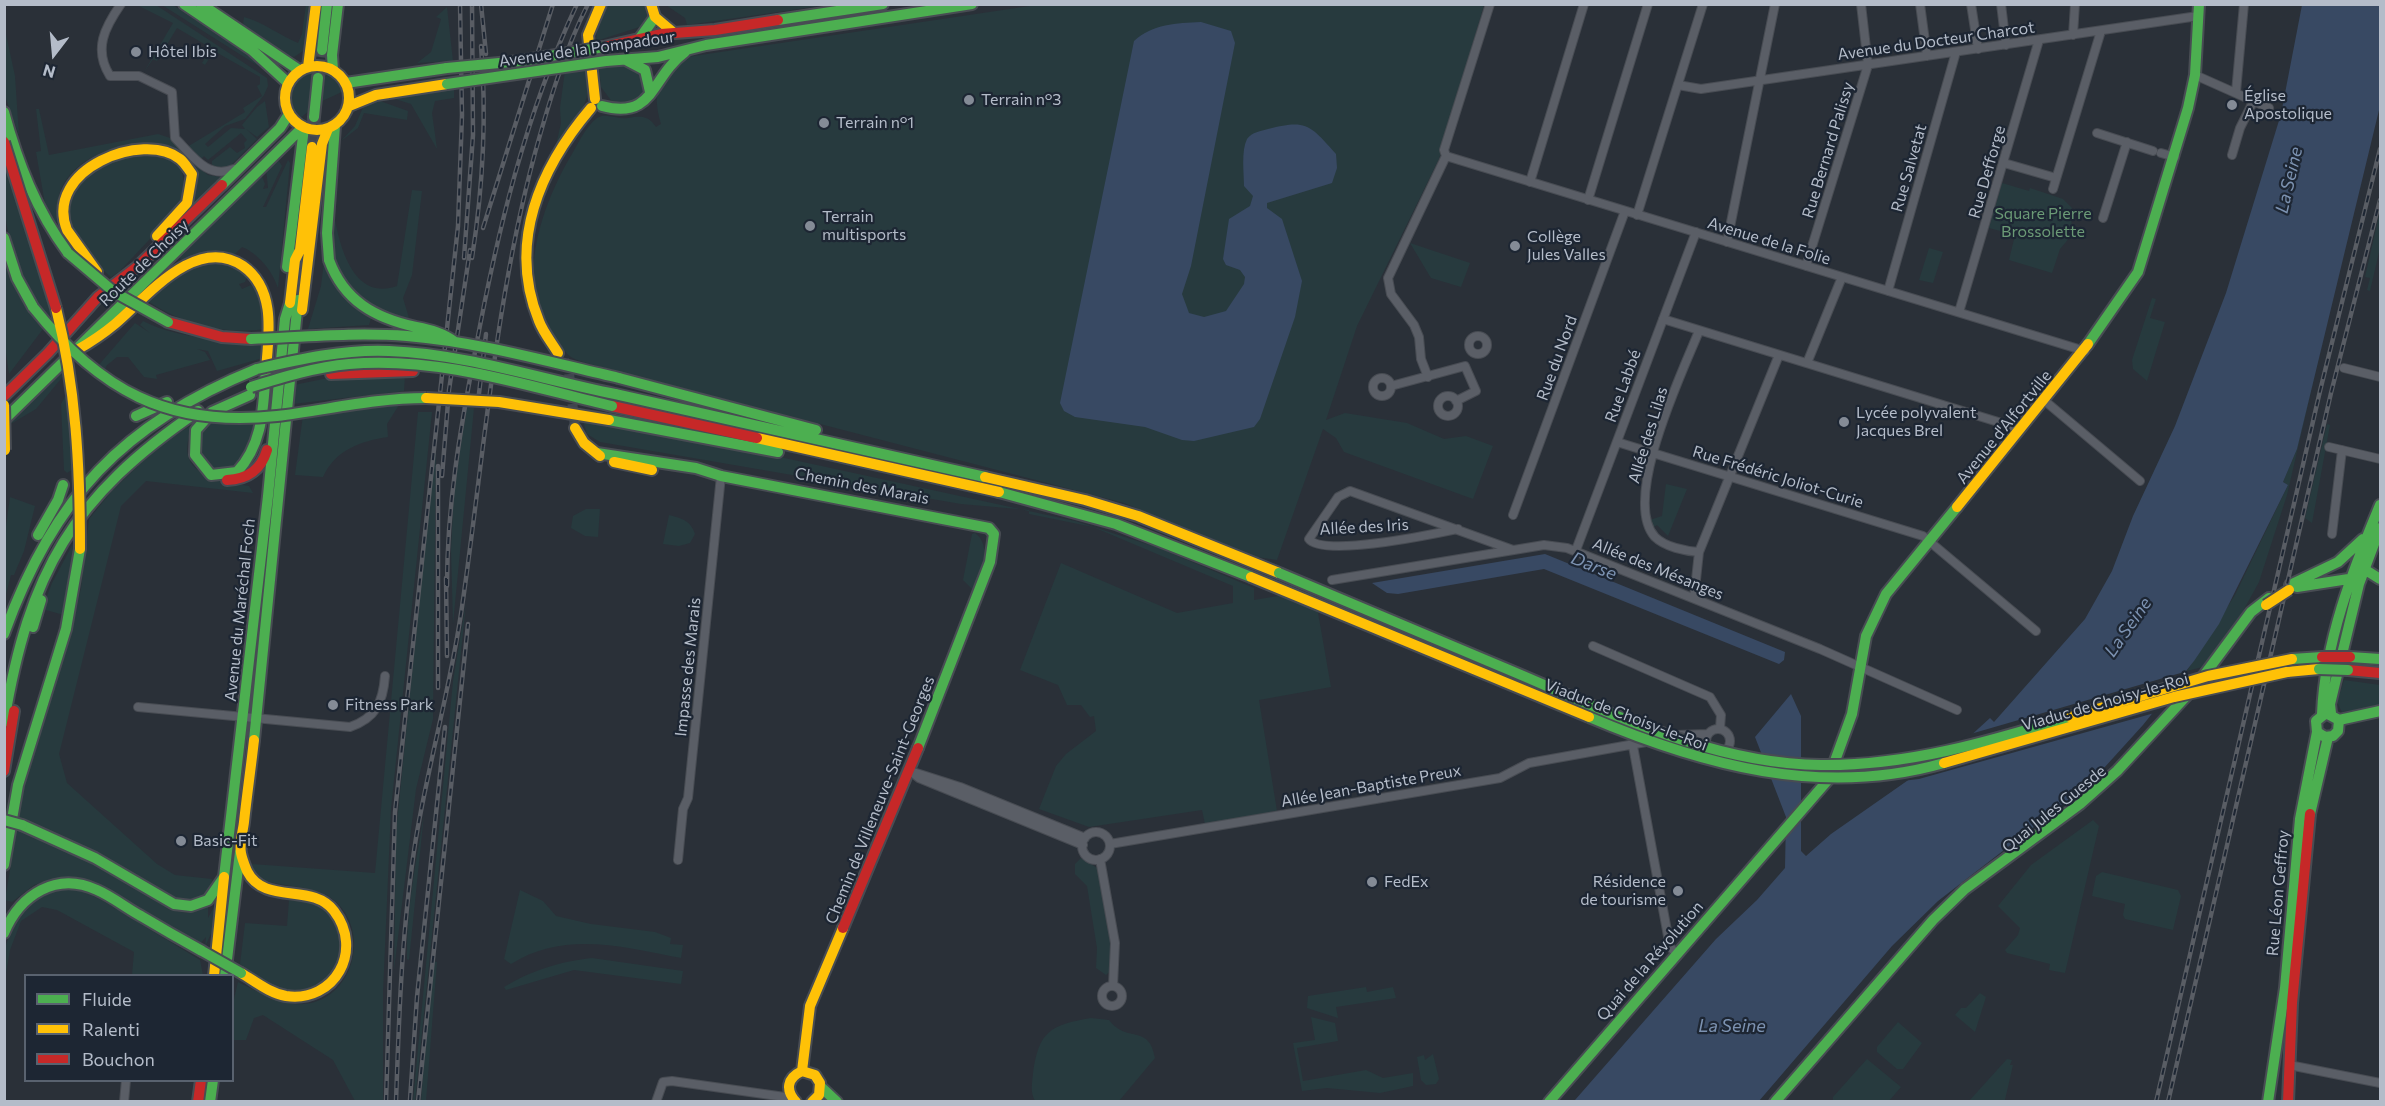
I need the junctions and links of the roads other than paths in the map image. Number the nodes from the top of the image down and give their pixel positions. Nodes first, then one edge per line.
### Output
1 (121, 4) edge
2 (184, 4) edge
3 (201, 4) edge
4 (316, 4) edge
5 (327, 4) edge
6 (338, 4) edge
7 (601, 4) edge
8 (651, 4) edge
9 (883, 4) edge
10 (972, 4) edge
11 (1490, 4) edge
12 (1584, 4) edge
13 (1648, 4) edge
14 (1703, 4) edge
15 (1775, 4) edge
16 (1861, 4) edge
17 (1920, 4) edge
18 (1971, 4) edge
19 (2001, 4) edge
20 (2074, 4) edge
21 (2244, 4) edge
22 (2199, 10) edge
23 (655, 17) junction
24 (2101, 31) junction
25 (674, 33) junction
26 (2073, 35) junction
27 (640, 38) junction
28 (2039, 40) junction
29 (2006, 45) junction
30 (1978, 49) junction
31 (322, 50) tunnel mouth
32 (691, 50) junction
33 (1956, 52) junction
34 (1927, 56) junction
35 (621, 59) junction
36 (1868, 64) junction
37 (303, 69) junction
38 (333, 70) junction
39 (2194, 75) junction
40 (318, 78) tunnel mouth
41 (1760, 81) junction
42 (288, 83) junction
43 (346, 83) junction
44 (1678, 85) junction
45 (650, 92) junction
46 (2236, 92) junction
47 (2254, 100) junction
48 (596, 104) junction
49 (349, 106) junction
50 (2269, 108) dead end
51 (4, 112) edge
52 (289, 114) junction
53 (314, 117) tunnel mouth
54 (331, 127) junction
55 (304, 128) junction
56 (2097, 133) dead end
57 (4, 142) edge
58 (2127, 142) junction
59 (312, 147) tunnel mouth
60 (277, 154) junction
61 (2232, 155) dead end
62 (1446, 156) junction
63 (2175, 157) junction
64 (299, 160) junction
65 (245, 162) junction
66 (2004, 163) junction
67 (2056, 178) junction
68 (1530, 182) junction
69 (2053, 189) dead end
70 (1588, 200) junction
71 (1625, 211) junction
72 (1637, 215) junction
73 (2103, 218) dead end
74 (1696, 232) junction
75 (4, 237) edge
76 (1728, 242) junction
77 (300, 250) junction
78 (1806, 266) junction
79 (1842, 277) junction
80 (116, 281) junction
81 (1888, 291) junction
82 (125, 301) junction
83 (1959, 312) junction
84 (1663, 319) junction
85 (285, 320) junction
86 (298, 323) junction
87 (1699, 331) junction
88 (455, 342) junction
89 (77, 350) junction
90 (2085, 351) junction
91 (558, 353) tunnel mouth
92 (1472, 353) dead end
93 (1779, 355) junction
94 (1807, 363) junction
95 (1465, 366) junction
96 (2344, 368) dead end
97 (458, 371) junction
98 (1428, 377) junction
99 (2380, 377) edge
100 (216, 385) junction
101 (1391, 386) dead end
102 (250, 391) junction
103 (4, 396) edge
104 (1456, 401) dead end
105 (2045, 401) junction
106 (4, 405) edge
107 (136, 416) dead end
108 (4, 420) edge
109 (575, 428) tunnel mouth
110 (2021, 429) junction
111 (272, 430) junction
112 (1617, 442) junction
113 (2329, 447) dead end
114 (5, 450) edge
115 (2342, 450) junction
116 (880, 452) junction
117 (1653, 453) junction
118 (2380, 459) edge
119 (4, 462) edge
120 (877, 465) junction
121 (717, 474) junction
122 (211, 475) junction
123 (1730, 476) junction
124 (239, 480) junction
125 (2140, 481) dead end
126 (105, 484) junction
127 (63, 485) dead end
128 (268, 496) junction
129 (2380, 506) edge
130 (1514, 515) dead end
131 (276, 523) junction
132 (2380, 528) edge
133 (1458, 529) junction
134 (2332, 534) dead end
135 (2368, 535) junction
136 (1930, 541) junction
137 (995, 542) joint
138 (1513, 550) junction
139 (1576, 550) junction
140 (1699, 552) junction
141 (2338, 562) junction
142 (2358, 573) junction
143 (2380, 579) edge
144 (1332, 580) dead end
145 (2290, 587) junction
146 (19, 590) junction
147 (1694, 598) junction
148 (2267, 602) junction
149 (33, 627) dead end
150 (2036, 631) dead end
151 (4, 634) edge
152 (1593, 646) dead end
153 (2342, 650) junction
154 (2380, 658) edge
155 (1859, 668) junction
156 (2380, 673) edge
157 (385, 676) dead end
158 (20, 682) dead end
159 (138, 707) dead end
160 (1957, 710) dead end
161 (2380, 711) edge
162 (2331, 716) junction
163 (243, 718) junction
164 (256, 719) junction
165 (4, 722) edge
166 (1720, 728) junction
167 (2317, 732) junction
168 (1708, 734) junction
169 (2328, 737) junction
170 (1634, 746) junction
171 (909, 770) junction
172 (4, 771) edge
173 (4, 820) edge
174 (1778, 838) joint
175 (1084, 842) junction
176 (1110, 844) junction
177 (240, 852) junction
178 (1100, 859) junction
179 (678, 860) dead end
180 (4, 865) edge
181 (224, 877) junction
182 (4, 933) edge
183 (1676, 953) junction
184 (214, 974) edge
185 (225, 974) edge
186 (1113, 986) dead end
187 (2273, 1061) junction
188 (2289, 1065) junction
189 (802, 1071) junction
190 (126, 1082) edge
191 (201, 1082) edge
192 (213, 1082) edge
193 (2380, 1083) edge
194 (821, 1088) junction
195 (792, 1095) edge
196 (124, 1101) edge
197 (198, 1101) edge
198 (210, 1101) edge
199 (656, 1101) edge
200 (814, 1101) edge
201 (837, 1101) edge
202 (1549, 1101) edge
203 (1775, 1101) edge
204 (1782, 1101) edge
205 (2268, 1101) edge
206 (2288, 1101) edge

1 - 65 street
2 - 42 main road
3 - 37 main road
4 - 37 main road
5 - 31 main road
6 - 38 main road
7 - 48 main road
8 - 23 main road
9 - 25 main road, Avenue de la Pompadour
10 - 32 main road, Avenue de la Pompadour
11 - 62 street
12 - 68 street
13 - 70 street
14 - 44 street
15 - 41 street
16 - 36 street, Rue Bernard Palissy
17 - 34 street
18 - 30 street
19 - 29 street
20 - 26 street
21 - 46 street
22 - 24 street, Avenue du Docteur Charcot
22 - 39 main road, Avenue d'Alfortville
23 - 25 main road
23 - 27 main road
24 - 26 street, Avenue du Docteur Charcot
24 - 67 street
25 - 27 main road, Avenue de la Pompadour
26 - 28 street, Avenue du Docteur Charcot
27 - 43 main road, Avenue de la Pompadour, bridge
28 - 29 street, Avenue du Docteur Charcot
28 - 66 street, Rue Defforge
29 - 30 street, Avenue du Docteur Charcot
30 - 33 street, Avenue du Docteur Charcot
32 - 35 main road, Avenue de la Pompadour
32 - 45 main road
33 - 34 street, Avenue du Docteur Charcot
33 - 81 street, Rue Salvetat
34 - 36 street, Avenue du Docteur Charcot
35 - 45 main road
35 - 49 main road, Avenue de la Pompadour, bridge
36 - 41 street, Avenue du Docteur Charcot
36 - 78 street, Rue Bernard Palissy
37 - 38 main road
37 - 42 main road
38 - 43 main road
39 - 46 street
39 - 63 main road, Avenue d'Alfortville
40 - 53 main road
41 - 44 street, Avenue du Docteur Charcot
41 - 76 street
42 - 52 main road
43 - 49 main road
44 - 72 street
45 - 48 main road
46 - 47 street
47 - 50 street
47 - 61 street
48 - 91 main road
49 - 54 main road
51 - 82 main road, bridge
52 - 55 main road
52 - 65 main road, Route de Choisy
54 - 55 main road
54 - 86 main road
54 - 88 main road, bridge
55 - 60 main road, Route de Choisy
55 - 64 main road
56 - 58 street
57 - 180 main road, bridge
58 - 63 street
58 - 73 street
59 - 77 main road, Avenue du Maréchal Foch
60 - 64 main road
60 - 89 main road, Route de Choisy
62 - 68 street, Avenue de la Folie
62 - 98 street
63 - 90 main road, Avenue d'Alfortville
64 - 85 main road
65 - 80 main road, Route de Choisy
66 - 67 street
66 - 83 street, Rue Defforge
67 - 69 street
68 - 70 street, Avenue de la Folie
70 - 71 street, Avenue de la Folie
71 - 72 street, Avenue de la Folie
71 - 130 street, Rue du Nord
72 - 74 street, Avenue de la Folie
74 - 76 street, Avenue de la Folie
74 - 84 street, Rue Labbé
75 - 120 main road, bridge
76 - 78 street, Avenue de la Folie
77 - 85 main road, Avenue du Maréchal Foch
77 - 86 main road, Avenue du Maréchal Foch
78 - 79 street, Avenue de la Folie
79 - 81 street, Avenue de la Folie
79 - 94 street
80 - 82 main road, bridge
80 - 103 main road, Route de Choisy
81 - 83 street, Avenue de la Folie
82 - 88 main road, bridge
83 - 90 street, Avenue de la Folie
84 - 87 street
84 - 112 street, Rue Labbé
85 - 111 main road, Avenue du Maréchal Foch
86 - 131 main road, Avenue du Maréchal Foch
87 - 93 street
87 - 117 street, Allée des Lilas
88 - 116 main road, bridge
89 - 108 main road, Route de Choisy
89 - 122 main road
90 - 105 main road, Avenue d'Alfortville
92 - 95 street
93 - 94 street
93 - 123 street
94 - 110 street
95 - 98 street
95 - 104 street
96 - 99 street
97 - 102 main road
97 - 102 main road, bridge
97 - 120 main road, bridge
98 - 101 street
100 - 107 main road
100 - 116 main road, bridge
100 - 146 main road
102 - 122 main road
102 - 126 main road
105 - 110 main road, Avenue d'Alfortville
105 - 125 street
106 - 114 main road, bridge
109 - 121 main road, Chemin des Marais
110 - 136 main road, Avenue d'Alfortville
111 - 124 main road
111 - 128 main road, Avenue du Maréchal Foch
112 - 117 street, Rue Frédéric Joliot-Curie
112 - 139 street, Rue Labbé
113 - 115 street
114 - 119 main road
115 - 118 street
115 - 134 street
116 - 153 main road, Viaduc de Choisy-le-Roi, bridge
117 - 123 street, Rue Frédéric Joliot-Curie
117 - 140 street, Allée des Lilas
120 - 156 main road, Viaduc de Choisy-le-Roi, bridge
121 - 137 main road, Chemin des Marais
121 - 179 street, Impasse des Marais
122 - 124 main road
123 - 136 street, Rue Frédéric Joliot-Curie
123 - 140 street
124 - 128 main road
126 - 149 main road
126 - 165 main road
127 - 146 main road
128 - 131 main road
128 - 163 main road, Avenue du Maréchal Foch
129 - 135 main road
131 - 164 main road, Avenue du Maréchal Foch
132 - 142 main road
133 - 133 street, Allée des Iris
133 - 138 street, Allée des Iris
135 - 141 main road, Quai Jules Guesde
135 - 142 main road
136 - 150 street, Rue Frédéric Joliot-Curie
136 - 155 main road, Avenue d'Alfortville
137 - 171 main road, Chemin de Villeneuve-Saint-Georges
138 - 139 street, Allée des Mésanges
138 - 144 street, Allée des Mésanges
139 - 147 street, Allée des Mésanges
140 - 147 street
141 - 142 main road
141 - 145 main road, Quai Jules Guesde
142 - 143 main road
142 - 145 main road, Quai Jules Guesde
142 - 153 main road
145 - 148 main road, Quai Jules Guesde, bridge
146 - 151 main road
147 - 155 street, Allée des Mésanges
148 - 203 main road, Quai Jules Guesde
148 - 204 main road, Quai Jules Guesde
152 - 166 street
153 - 154 main road, Viaduc de Choisy-le-Roi
153 - 162 main road
155 - 160 street, Allée des Mésanges
155 - 174 main road, Avenue d'Alfortville
157 - 164 street
158 - 172 main road
159 - 163 street
161 - 162 main road
162 - 167 main road, Rue Léon Geffroy
162 - 169 main road, Rue Léon Geffroy
163 - 164 street
163 - 181 main road, Avenue du Maréchal Foch
164 - 177 main road, Avenue du Maréchal Foch
166 - 168 street
166 - 168 street
167 - 169 main road
167 - 187 main road, Rue Léon Geffroy
168 - 170 street, Allée Jean-Baptiste Preux
169 - 188 main road, Rue Léon Geffroy
170 - 176 street, Allée Jean-Baptiste Preux
170 - 183 street
171 - 175 street
171 - 189 main road, Chemin de Villeneuve-Saint-Georges
173 - 181 main road, bridge
174 - 183 main road, Quai de la Révolution
175 - 176 street
175 - 178 street
176 - 178 street
177 - 182 main road, bridge
177 - 185 main road, Avenue du Maréchal Foch
178 - 186 street
181 - 184 main road, Avenue du Maréchal Foch
183 - 202 main road, Quai de la Révolution
187 - 188 main road
187 - 205 main road, Rue Léon Geffroy
188 - 193 street
188 - 206 main road, Rue Léon Geffroy
189 - 194 main road
189 - 195 main road
190 - 196 street
191 - 197 main road
192 - 198 main road
194 - 200 main road
194 - 201 main road
195 - 199 street

